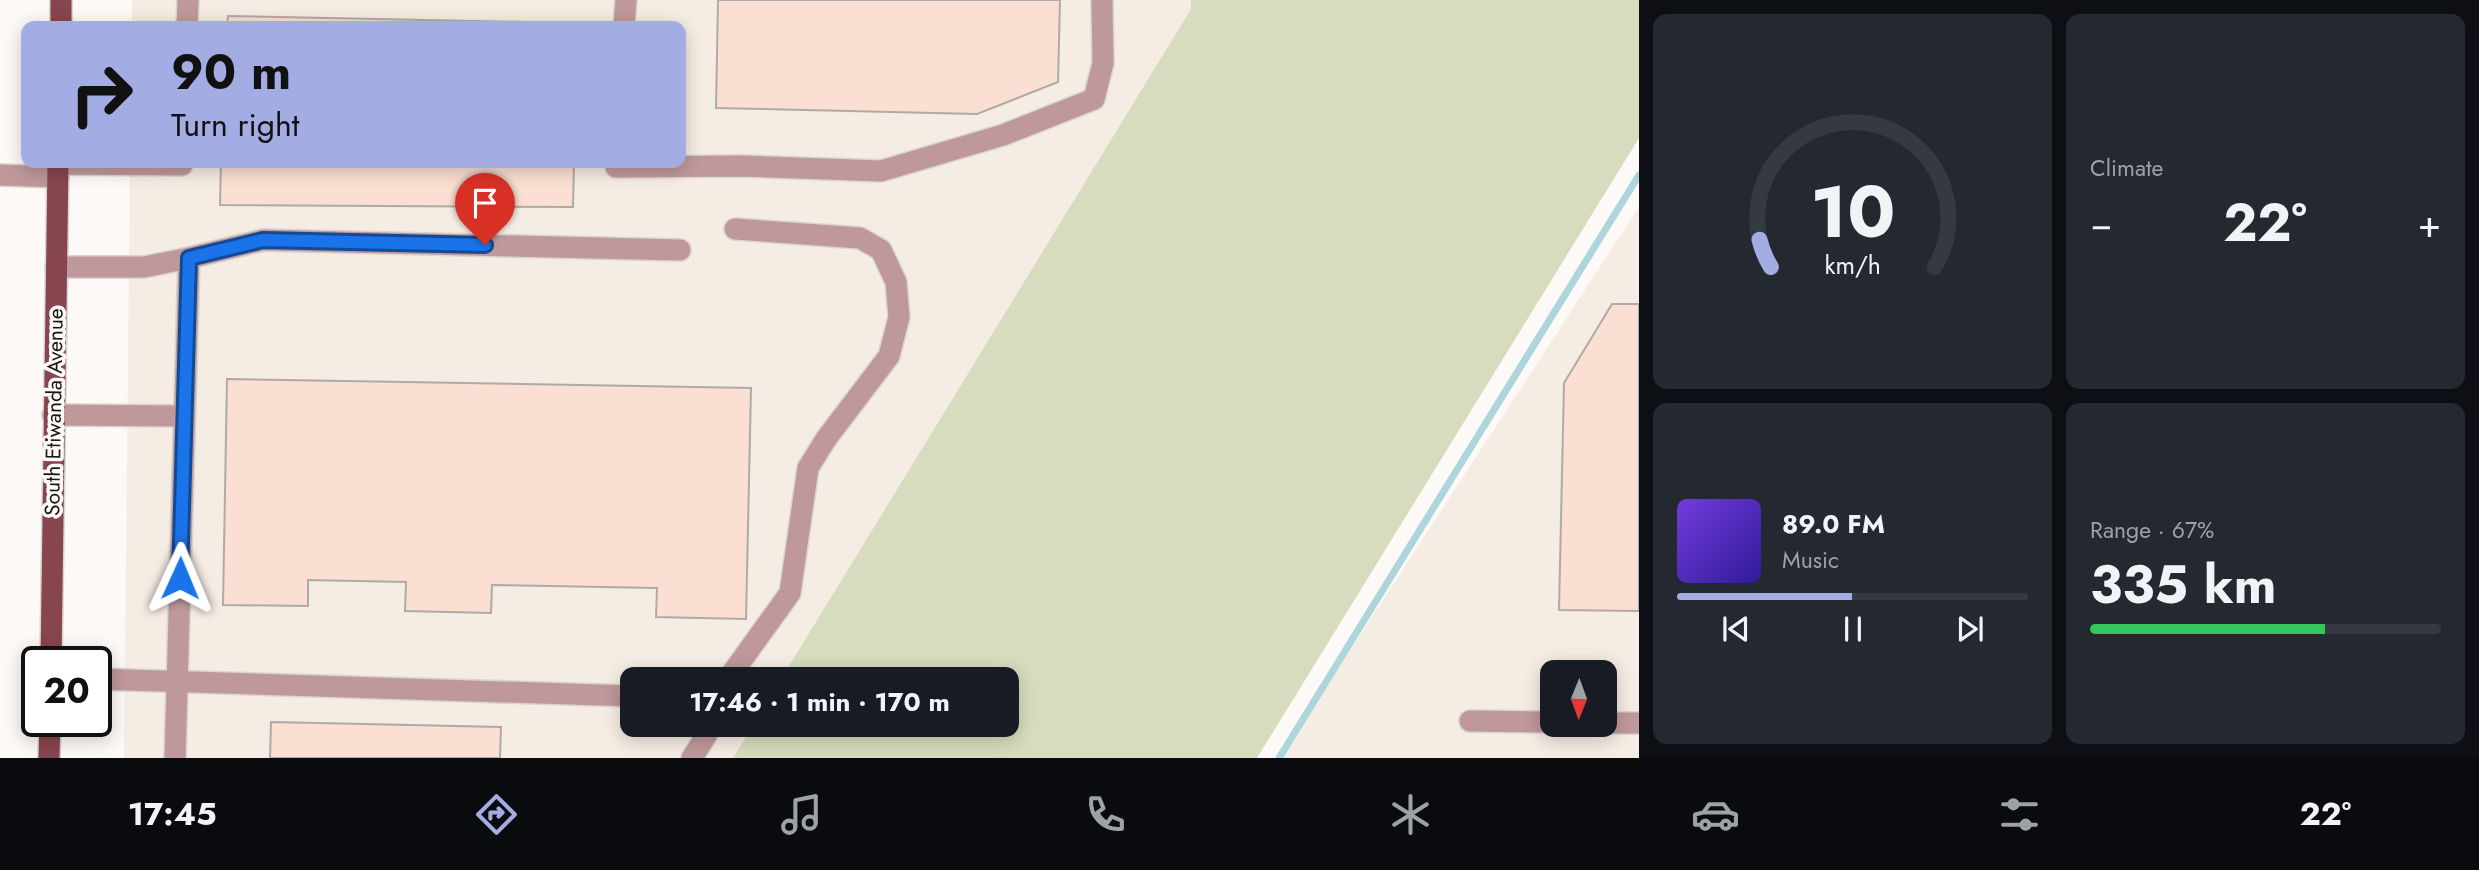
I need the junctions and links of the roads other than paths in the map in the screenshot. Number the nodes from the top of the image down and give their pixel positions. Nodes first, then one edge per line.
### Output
1 (61, 0) edge
2 (188, 0) edge
3 (626, 0) edge
4 (1102, 0) edge
5 (61, 21) edge
6 (187, 21) edge
7 (624, 21) edge
8 (686, 166) edge
9 (58, 168) edge
10 (0, 175) edge
11 (735, 229) dead end
12 (680, 250) dead end
13 (189, 258) junction
14 (56, 267) junction
15 (53, 415) junction
16 (184, 416) junction
17 (51, 646) edge
18 (737, 667) edge
19 (112, 680) edge
20 (177, 683) junction
21 (620, 696) edge
22 (1470, 721) dead end
23 (1540, 722) edge
24 (1617, 723) edge
25 (1639, 723) edge
26 (50, 737) edge
27 (705, 737) edge
28 (49, 758) edge
29 (175, 758) edge
30 (692, 758) edge

1 - 5 main road
2 - 6 lane
3 - 7 lane
4 - 8 lane
9 - 10 lane
9 - 14 main road, South Etiwanda Avenue
11 - 18 lane
12 - 13 lane
13 - 14 lane
13 - 16 lane
14 - 15 main road, South Etiwanda Avenue
15 - 16 lane
15 - 17 main road, South Etiwanda Avenue
16 - 20 lane
19 - 20 lane
20 - 21 lane
20 - 29 lane
22 - 23 lane
24 - 25 lane
26 - 28 main road
27 - 30 lane

